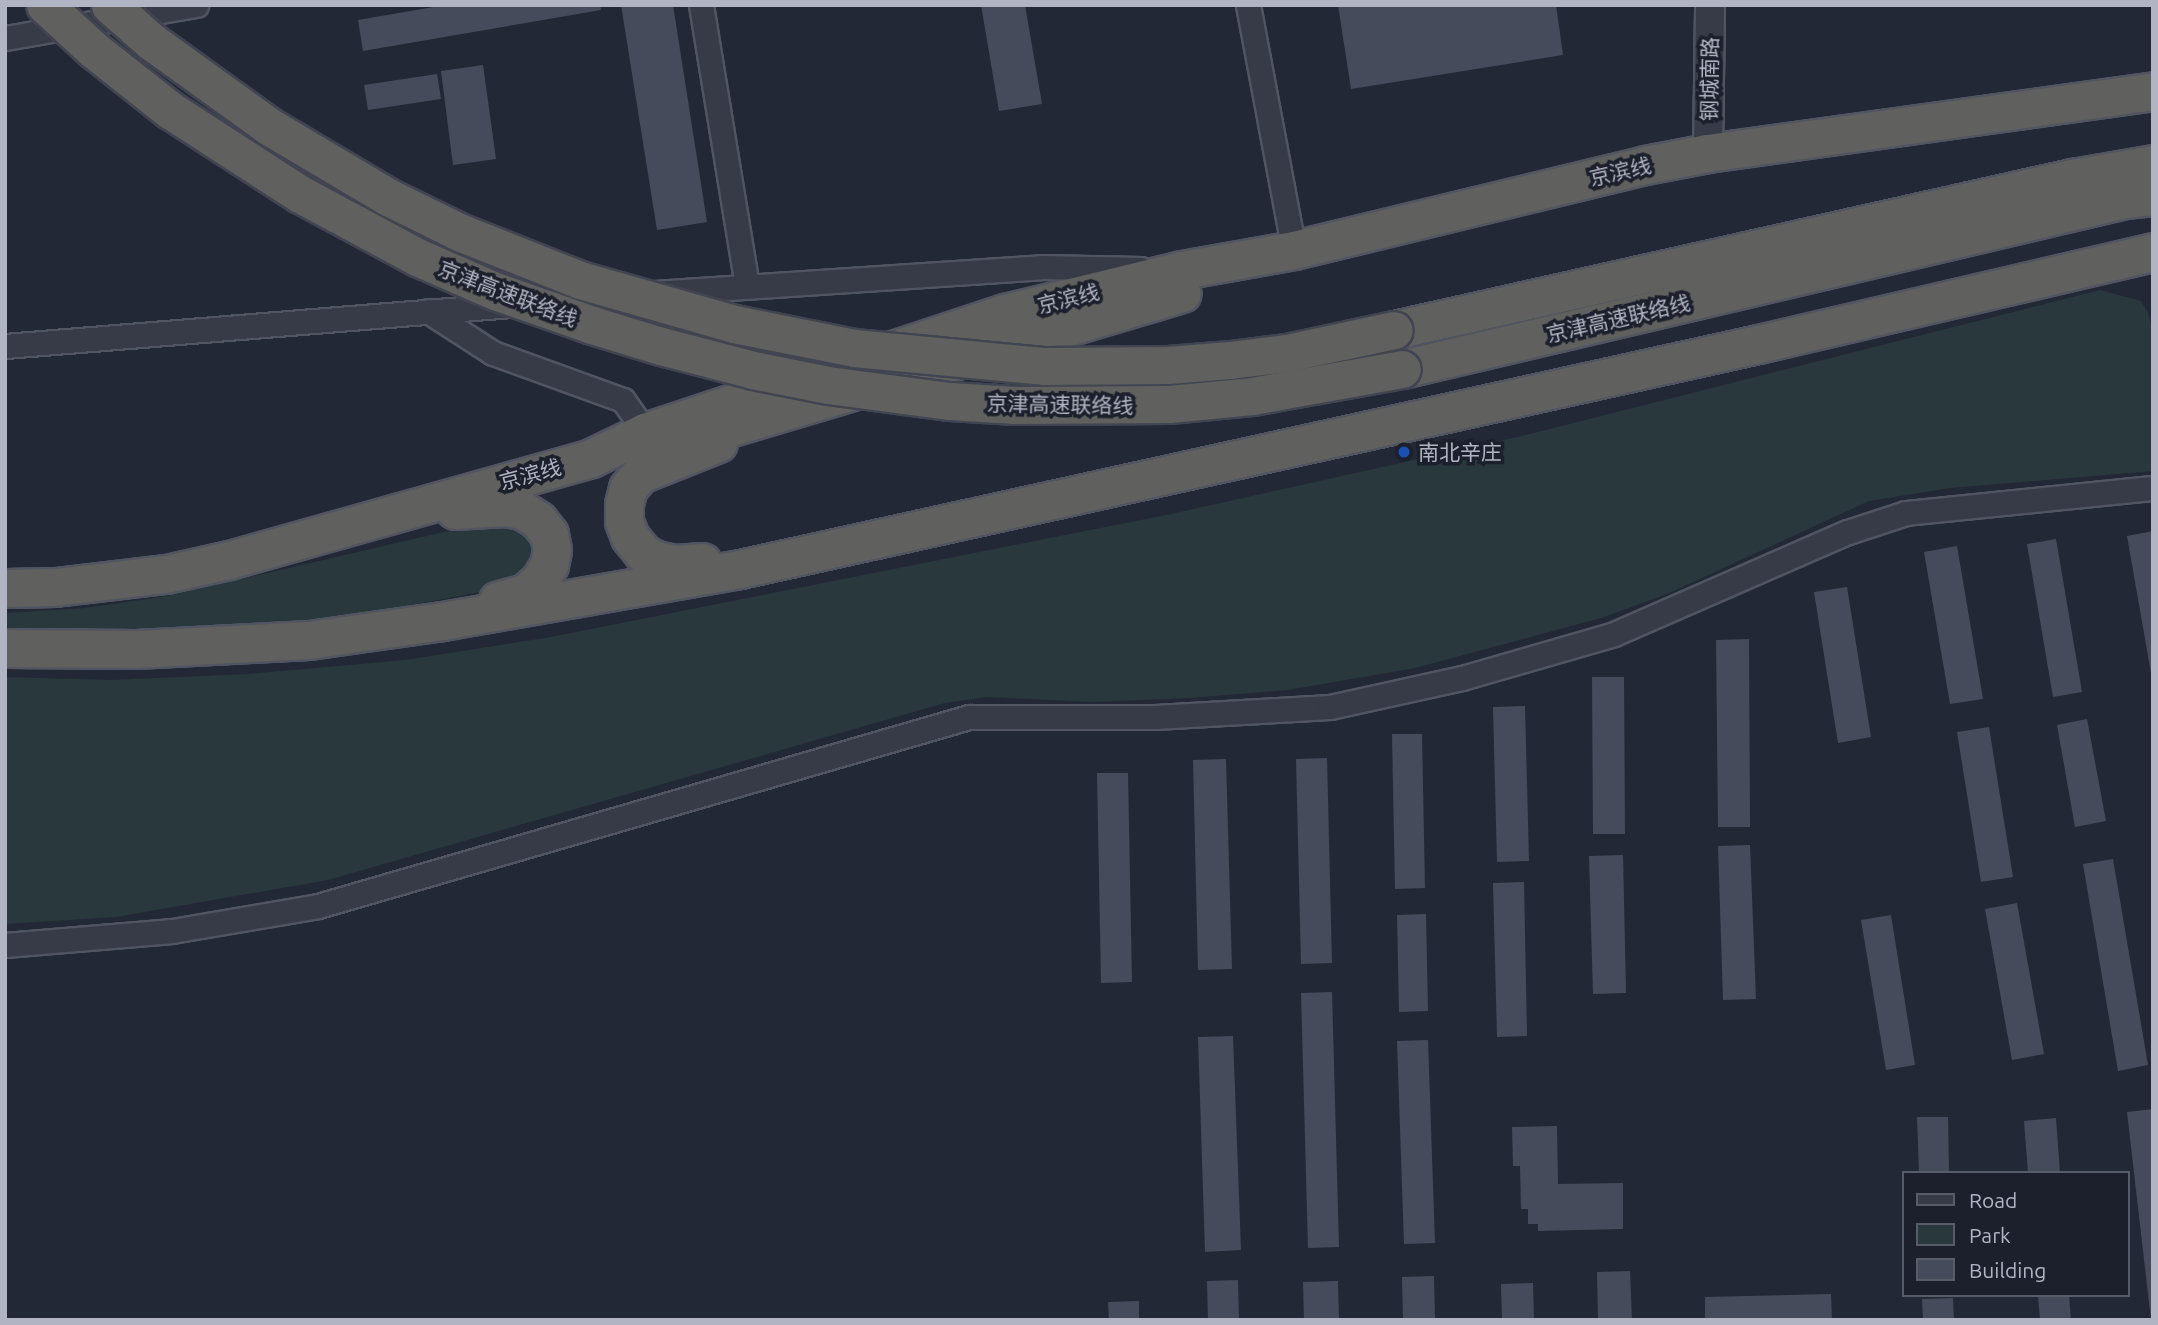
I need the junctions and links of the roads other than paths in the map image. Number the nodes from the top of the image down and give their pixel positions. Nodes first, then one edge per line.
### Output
1 (45, 5) edge
2 (110, 5) edge
3 (194, 5) edge
4 (701, 5) edge
5 (1248, 5) edge
6 (1710, 5) edge
7 (5, 38) edge
8 (2153, 91) edge
9 (1708, 153) junction
10 (2153, 164) edge
11 (2153, 196) edge
12 (1294, 250) junction
13 (2153, 252) edge
14 (1182, 271) junction
15 (747, 286) junction
16 (428, 311) junction
17 (5, 346) edge
18 (793, 411) junction
19 (645, 432) junction
20 (591, 458) junction
21 (2153, 488) edge
22 (377, 519) junction
23 (836, 547) junction
24 (5, 588) edge
25 (368, 632) junction
26 (5, 648) edge
27 (5, 945) edge

1 - 11 highway, 京津高速联络线, bridge
2 - 10 highway, 京津高速联络线, bridge
3 - 7 street
4 - 15 street
5 - 12 street
6 - 9 street, 钢城南路
8 - 9 highway, 京滨线
9 - 12 highway, 京滨线
12 - 14 highway, 京滨线
12 - 18 highway
13 - 23 highway
14 - 15 street
14 - 19 highway, 京滨线
15 - 16 street
16 - 17 street
16 - 19 street
18 - 20 highway
18 - 23 highway
19 - 20 highway, 京滨线
20 - 22 highway, 京滨线
21 - 27 street
22 - 24 highway, 京滨线
22 - 25 highway
23 - 25 highway
25 - 26 highway

